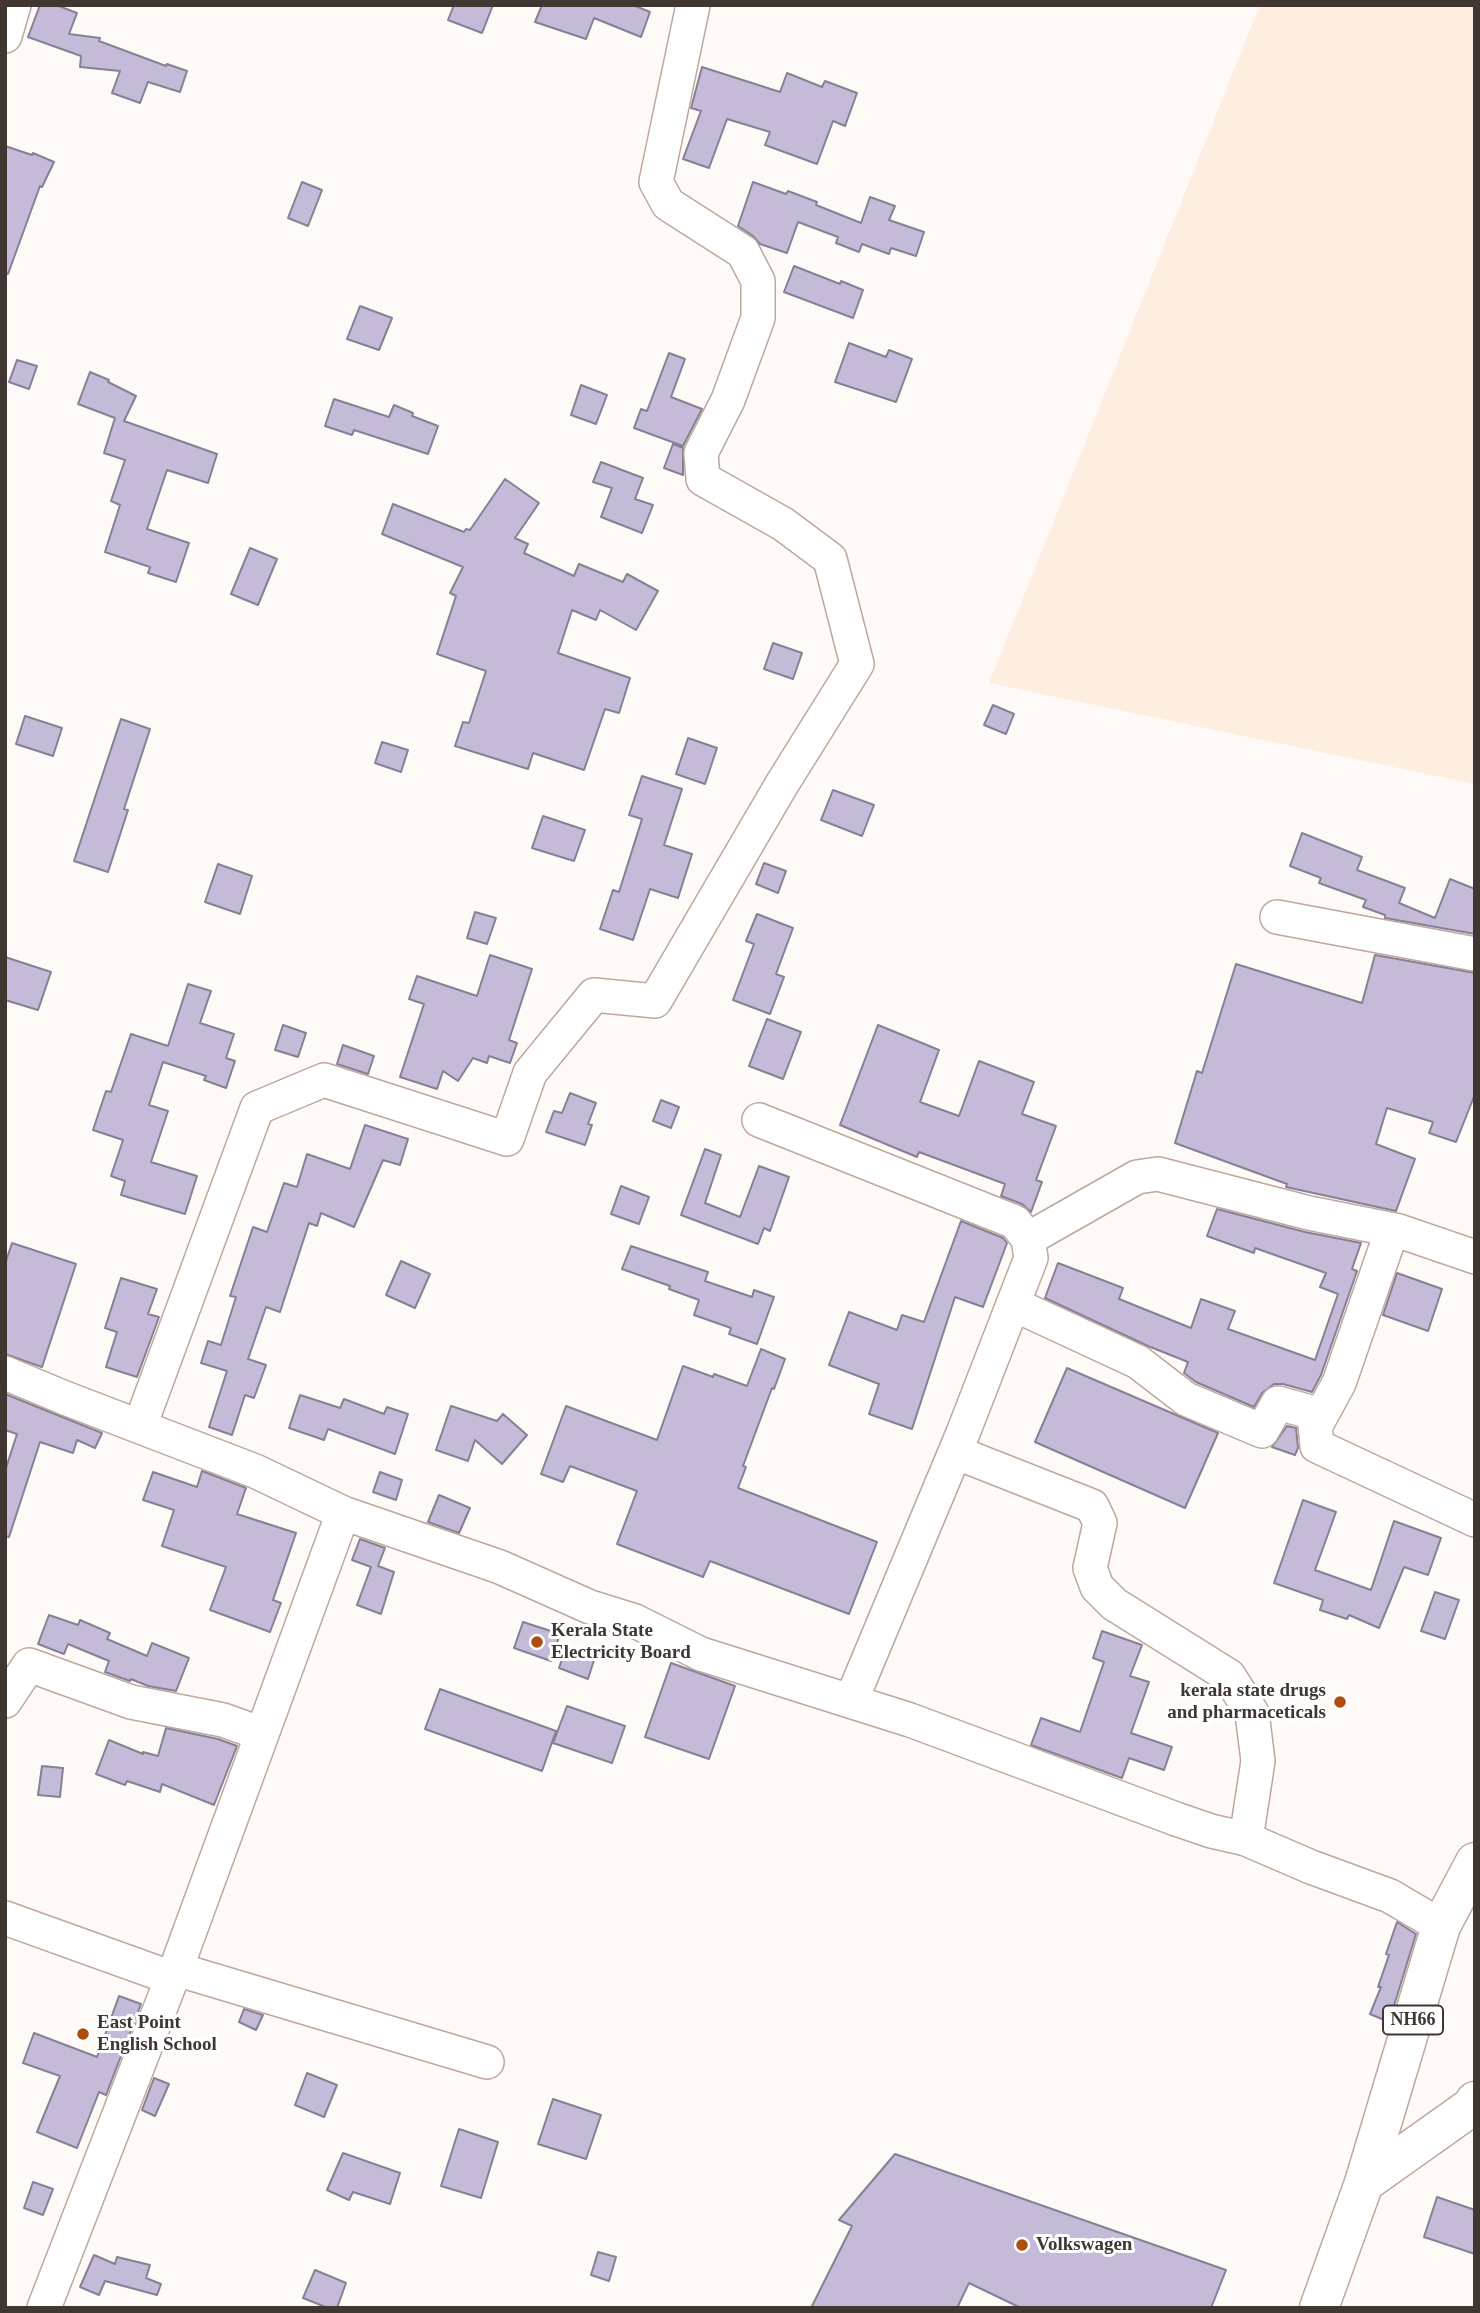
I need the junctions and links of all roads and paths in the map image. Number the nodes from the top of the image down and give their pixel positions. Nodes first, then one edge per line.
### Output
1 (14, 5) edge
2 (693, 5) edge
3 (5, 36) edge
4 (1277, 917) dead end
5 (1475, 954) edge
6 (760, 1120) dead end
7 (1392, 1230) junction
8 (1028, 1239) junction
9 (1475, 1257) edge
10 (1013, 1304) junction
11 (5, 1373) edge
12 (140, 1426) junction
13 (1315, 1427) junction
14 (955, 1452) junction
15 (343, 1513) junction
16 (1475, 1520) edge
17 (5, 1700) edge
18 (851, 1701) junction
19 (262, 1734) junction
20 (1246, 1839) junction
21 (1475, 1862) edge
22 (5, 1918) edge
23 (1441, 1926) junction
24 (174, 1973) junction
25 (487, 2062) dead end
26 (1475, 2101) edge
27 (1364, 2183) junction
28 (44, 2308) edge
29 (1319, 2308) edge

1 - 3 street
2 - 12 street
4 - 5 street
6 - 8 street
7 - 8 street
7 - 9 street
7 - 13 street
8 - 10 street
10 - 13 street
10 - 14 street
11 - 12 street
12 - 15 street
13 - 16 street
14 - 18 street
14 - 20 street
15 - 18 street
15 - 19 street
17 - 19 street
18 - 20 street
19 - 24 street
20 - 23 street
21 - 23 highway, NH66
22 - 24 street
23 - 27 highway, NH66
24 - 25 street
24 - 28 street
26 - 27 highway
27 - 29 highway, NH66

